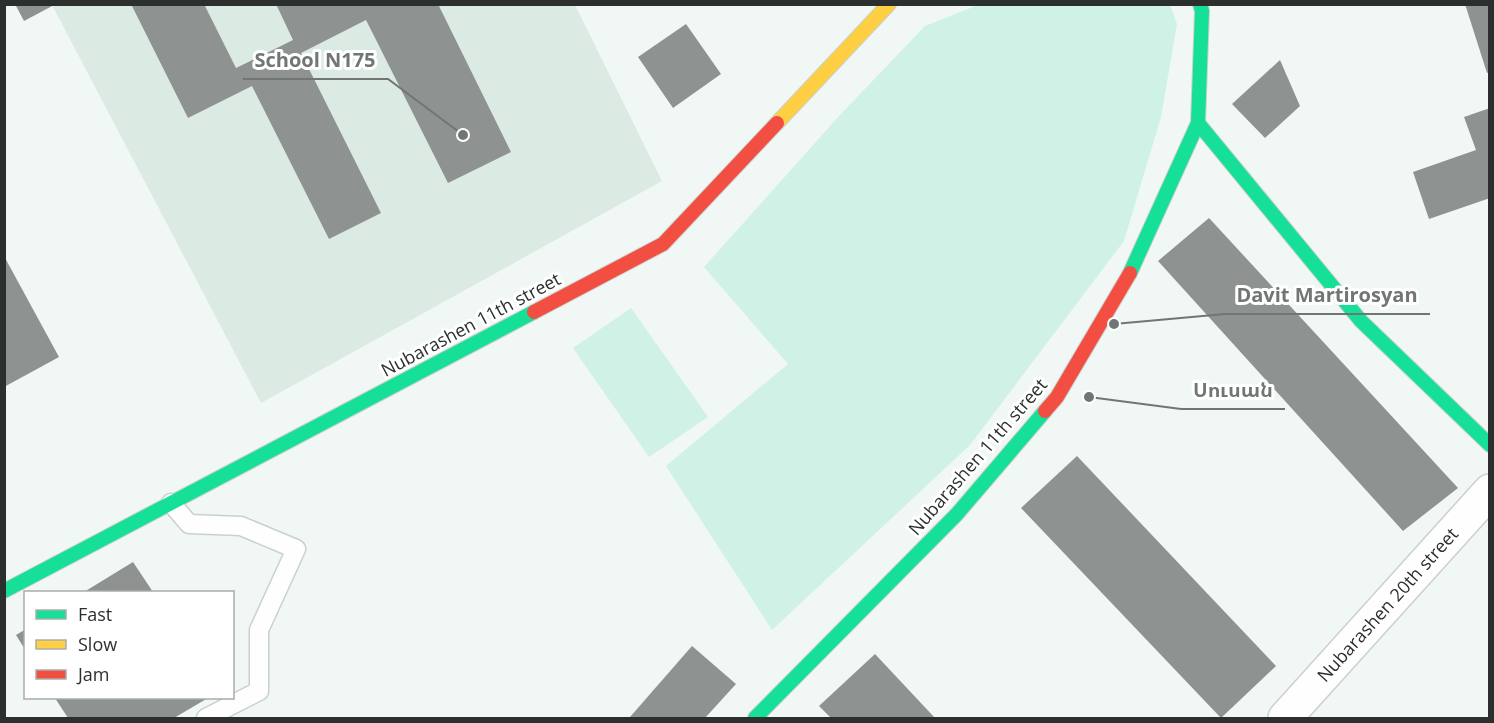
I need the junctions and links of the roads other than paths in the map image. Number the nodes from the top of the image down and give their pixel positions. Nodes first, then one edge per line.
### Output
1 (889, 4) edge
2 (1200, 4) edge
3 (1198, 123) junction
4 (1490, 445) edge
5 (1490, 491) edge
6 (171, 503) junction
7 (4, 591) edge
8 (206, 718) edge
9 (755, 718) edge
10 (1285, 718) edge

1 - 6 street, Nubarashen 11th street
2 - 3 street, Nubarashen 11th street
3 - 4 street
3 - 9 street, Nubarashen 11th street
5 - 10 street, Nubarashen 20th street
6 - 7 street, Nubarashen 11th street
6 - 8 lane

